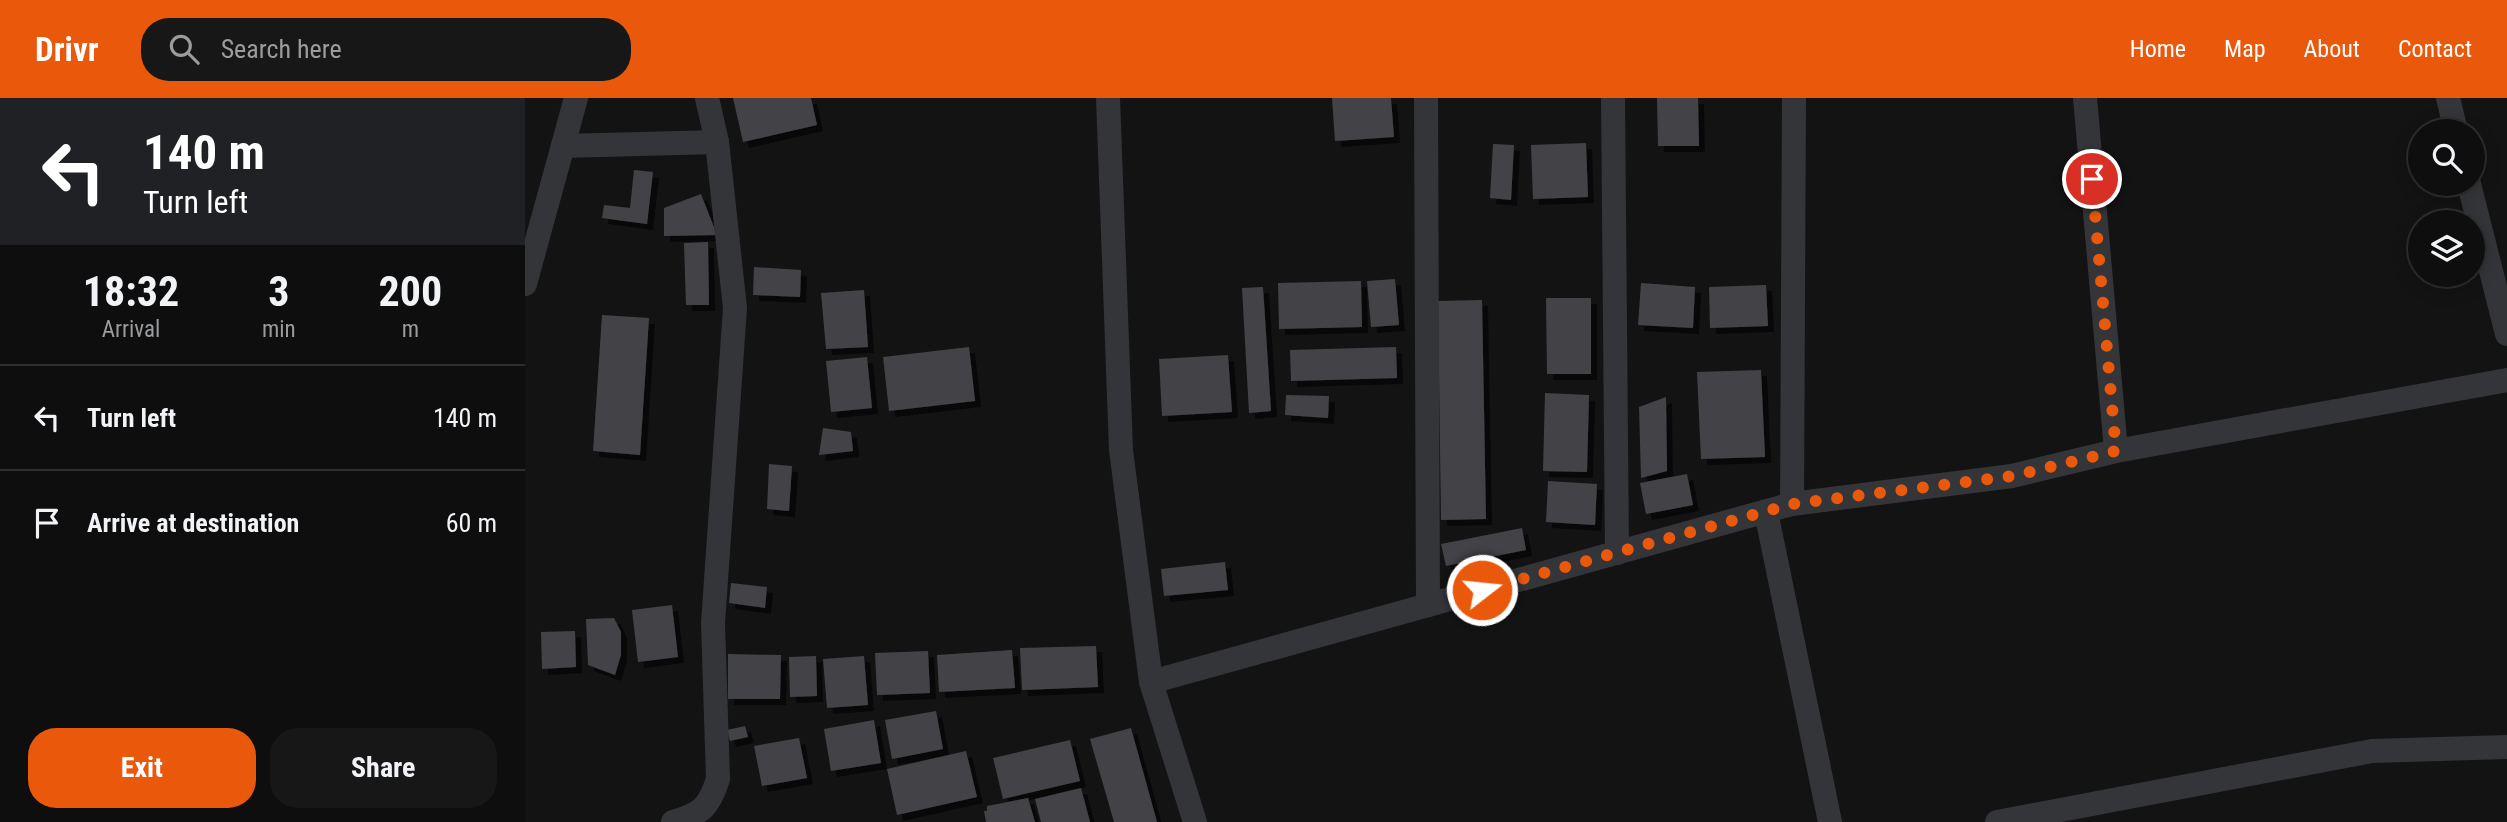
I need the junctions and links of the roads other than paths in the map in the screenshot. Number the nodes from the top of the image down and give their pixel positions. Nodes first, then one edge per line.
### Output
1 (576, 98) edge
2 (707, 98) edge
3 (1108, 98) edge
4 (1426, 98) edge
5 (1613, 98) edge
6 (1794, 98) edge
7 (2085, 98) edge
8 (2448, 98) edge
9 (2453, 119) edge
10 (717, 142) junction
11 (563, 146) junction
12 (2472, 196) edge
13 (525, 284) edge
14 (2507, 334) edge
15 (2507, 380) edge
16 (2116, 451) junction
17 (1792, 504) junction
18 (1766, 512) junction
19 (1617, 553) junction
20 (1428, 605) junction
21 (1151, 682) junction
22 (2507, 747) edge
23 (673, 822) edge
24 (1195, 822) edge
25 (1830, 822) edge
26 (1997, 822) edge

1 - 11 street
2 - 10 street
3 - 21 street
4 - 20 street
5 - 19 street
6 - 17 street
7 - 16 street
8 - 9 street
10 - 11 street
10 - 23 street
11 - 13 street
12 - 14 street
15 - 16 street
16 - 17 street
17 - 18 street
18 - 19 street
18 - 25 street
19 - 20 street
20 - 21 street
21 - 24 street
22 - 26 street

